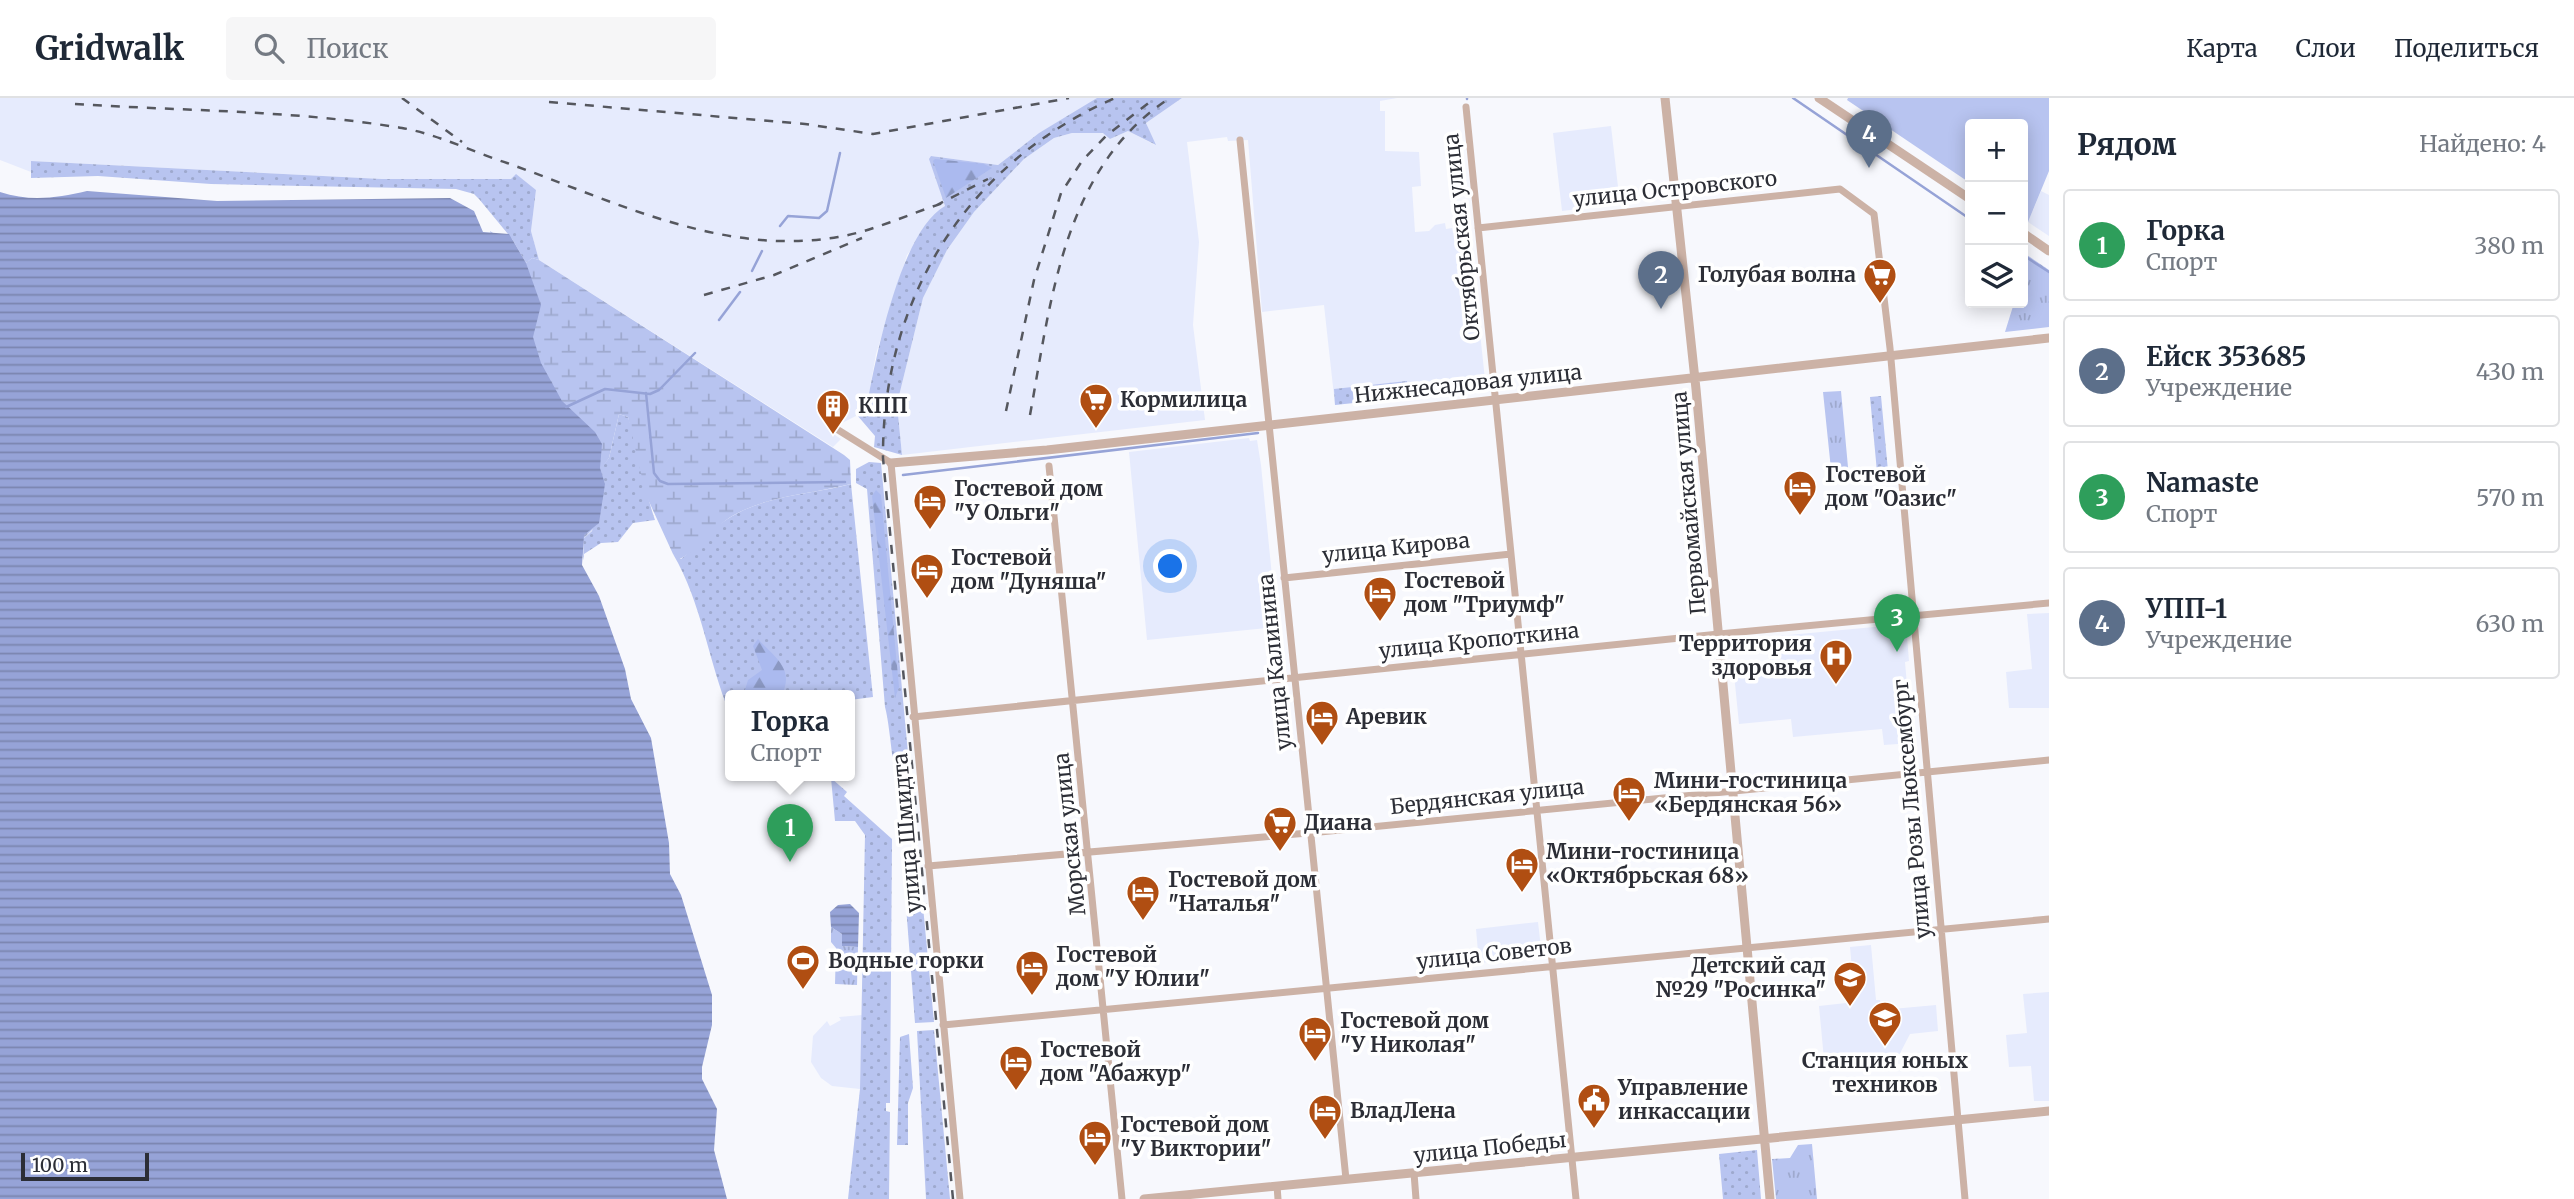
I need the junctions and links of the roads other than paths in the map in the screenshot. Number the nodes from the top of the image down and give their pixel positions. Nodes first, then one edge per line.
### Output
1 (1665, 98) edge
2 (1819, 98) edge
3 (1466, 107) dead end
4 (1240, 140) dead end
5 (1965, 195) edge
6 (1677, 206) junction
7 (1870, 209) joint
8 (1478, 228) junction
9 (2028, 236) edge
10 (2049, 251) edge
11 (2049, 338) edge
12 (1888, 356) junction
13 (1695, 377) junction
14 (1496, 399) junction
15 (1268, 424) junction
16 (835, 428) dead end
17 (891, 463) junction
18 (1049, 467) dead end
19 (1511, 554) junction
20 (1284, 578) junction
21 (2049, 603) edge
22 (1912, 616) junction
23 (1719, 634) junction
24 (1521, 654) junction
25 (1294, 677) junction
26 (1073, 700) junction
27 (914, 716) junction
28 (2049, 760) edge
29 (1926, 772) junction
30 (1733, 790) junction
31 (1537, 810) junction
32 (1310, 832) junction
33 (1090, 852) junction
34 (928, 866) junction
35 (2049, 919) edge
36 (1940, 929) junction
37 (1747, 947) junction
38 (1552, 966) junction
39 (1326, 989) junction
40 (1105, 1010) junction
41 (943, 1025) junction
42 (2049, 1111) edge
43 (1958, 1119) junction
44 (1765, 1138) junction
45 (1572, 1157) junction
46 (1414, 1172) junction
47 (1346, 1179) junction
48 (1277, 1186) junction
49 (960, 1199) edge
50 (1122, 1199) edge
51 (1144, 1199) edge
52 (1278, 1199) edge
53 (1416, 1199) edge
54 (1576, 1199) edge
55 (1770, 1199) edge
56 (1965, 1199) edge

1 - 6 street, Первомайская улица
2 - 5 street
3 - 8 street, Октябрьская улица
4 - 15 street, улица Калинина
6 - 7 street, улица Островского
6 - 8 street, улица Островского
6 - 13 street, Первомайская улица
7 - 12 street, улица Розы Люксембург
8 - 14 street, Октябрьская улица
9 - 10 street
11 - 12 street, Нижнесадовая улица
12 - 13 street, Нижнесадовая улица
12 - 22 street, улица Розы Люксембург
13 - 14 street, Нижнесадовая улица
13 - 23 street, Первомайская улица
14 - 15 street, Нижнесадовая улица
14 - 19 street, Октябрьская улица
15 - 17 street, Нижнесадовая улица
15 - 20 street, улица Калинина
16 - 17 street
17 - 27 street, улица Шмидта
18 - 26 street, Морская улица
19 - 20 street, улица Кирова
19 - 24 street, Октябрьская улица
20 - 25 street, улица Калинина
21 - 22 street, улица Кропоткина
22 - 23 street, улица Кропоткина
22 - 29 street, улица Розы Люксембург
23 - 24 street, улица Кропоткина
23 - 30 street, Первомайская улица
24 - 25 street, улица Кропоткина
24 - 31 street, Октябрьская улица
25 - 26 street, улица Кропоткина
25 - 32 street, улица Калинина
26 - 27 street, улица Кропоткина
26 - 33 street, Морская улица
27 - 34 street, улица Шмидта
28 - 29 street, Бердянская улица
29 - 30 street, Бердянская улица
29 - 36 street, улица Розы Люксембург
30 - 31 street, Бердянская улица
30 - 37 street, Первомайская улица
31 - 32 street, Бердянская улица
31 - 38 street, Октябрьская улица
32 - 33 street, Бердянская улица
32 - 39 street, улица Калинина
33 - 34 street, Бердянская улица
33 - 40 street, Морская улица
34 - 41 street, улица Шмидта
35 - 36 street, улица Советов
36 - 37 street, улица Советов
36 - 43 street, улица Розы Люксембург
37 - 38 street, улица Советов
37 - 44 street, Первомайская улица
38 - 39 street, улица Советов
38 - 45 street, Октябрьская улица
39 - 40 street, улица Советов
39 - 47 street, улица Калинина
40 - 41 street, улица Советов
40 - 50 street, Морская улица
41 - 49 street, улица Шмидта
42 - 43 street, улица Победы
43 - 44 street, улица Победы
43 - 56 street, улица Розы Люксембург
44 - 45 street, улица Победы
44 - 55 street, Первомайская улица
45 - 46 street, улица Победы
45 - 54 street, Октябрьская улица
46 - 47 street, улица Победы
46 - 53 street
47 - 48 street, улица Победы
48 - 51 street, улица Победы
48 - 52 street

